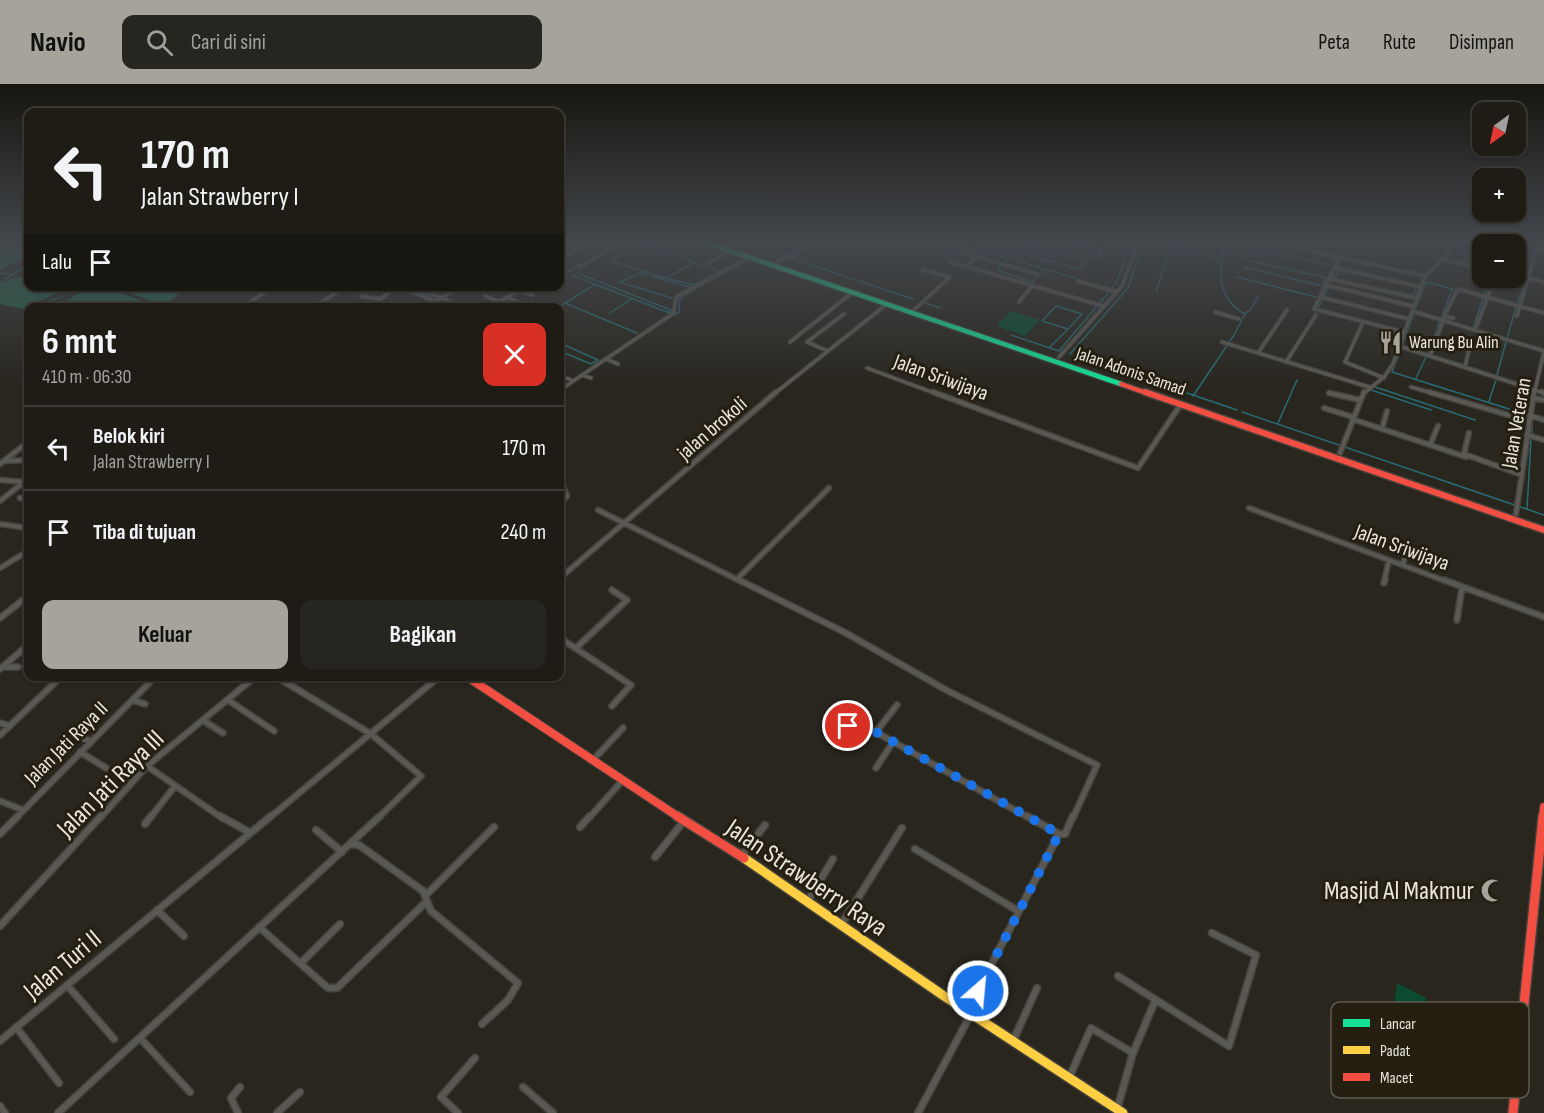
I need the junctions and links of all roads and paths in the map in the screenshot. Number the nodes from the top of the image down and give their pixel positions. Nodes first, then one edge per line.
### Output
1 (266, 291) edge
2 (338, 291) edge
3 (391, 291) edge
4 (413, 291) edge
5 (424, 291) edge
6 (452, 291) edge
7 (516, 291) edge
8 (521, 291) edge
9 (687, 291) edge
10 (850, 291) edge
11 (861, 291) edge
12 (935, 291) edge
13 (1028, 291) edge
14 (1053, 291) edge
15 (1113, 291) edge
16 (1323, 291) edge
17 (1348, 291) edge
18 (1384, 291) edge
19 (1419, 291) edge
20 (1455, 291) edge
21 (1464, 291) edge
22 (1490, 291) edge
23 (1525, 291) edge
24 (853, 292) junction
25 (532, 295) dead end
26 (361, 296) dead end
27 (485, 296) dead end
28 (507, 297) junction
29 (1320, 297) junction
30 (1487, 297) junction
31 (1416, 298) junction
32 (380, 299) junction
33 (438, 299) junction
34 (500, 302) joint
35 (1019, 302) dead end
36 (250, 303) edge
37 (320, 303) edge
38 (375, 303) edge
39 (433, 303) edge
40 (450, 303) edge
41 (520, 303) edge
42 (887, 304) junction
43 (1102, 305) junction
44 (1520, 306) junction
45 (915, 309) junction
46 (1412, 309) junction
47 (1287, 310) dead end
48 (1215, 312) dead end
49 (1544, 313) edge
50 (844, 314) dead end
51 (1316, 315) dead end
52 (1517, 316) dead end
53 (1453, 318) dead end
54 (1239, 319) dead end
55 (1409, 319) junction
56 (1443, 319) junction
57 (1362, 324) dead end
58 (969, 329) junction
59 (1475, 330) junction
60 (1404, 332) junction
61 (790, 342) dead end
62 (1222, 342) dead end
63 (1470, 345) dead end
64 (1399, 346) junction
65 (828, 351) junction
66 (1544, 351) edge
67 (1258, 353) junction
68 (1430, 356) junction
69 (1059, 357) junction
70 (606, 359) junction
71 (1286, 362) junction
72 (618, 364) dead end
73 (1464, 367) junction
74 (867, 368) dead end
75 (1462, 374) dead end
76 (582, 375) junction
77 (564, 377) edge
78 (591, 378) dead end
79 (1383, 378) junction
80 (573, 381) junction
81 (564, 387) edge
82 (1369, 387) junction
83 (1412, 387) dead end
84 (1535, 390) junction
85 (1329, 393) dead end
86 (1544, 393) edge
87 (1533, 398) junction
88 (1360, 400) junction
89 (1544, 400) edge
90 (1181, 404) junction
91 (1324, 408) dead end
92 (1387, 411) dead end
93 (1529, 415) junction
94 (1353, 418) junction
95 (1235, 420) junction
96 (1544, 420) edge
97 (1528, 421) junction
98 (1438, 426) dead end
99 (1382, 429) junction
100 (1469, 433) dead end
101 (1527, 435) junction
102 (1544, 440) edge
103 (24, 445) edge
104 (1430, 446) junction
105 (1341, 448) junction
106 (1469, 458) junction
107 (24, 460) edge
108 (2, 462) edge
109 (1522, 475) junction
110 (0, 480) edge
111 (24, 482) edge
112 (24, 483) edge
113 (829, 488) dead end
114 (20, 498) dead end
115 (24, 498) edge
116 (0, 501) edge
117 (1478, 504) junction
118 (1249, 508) dead end
119 (598, 510) dead end
120 (1517, 511) junction
121 (625, 523) junction
122 (0, 524) edge
123 (1544, 524) edge
124 (24, 527) edge
125 (1544, 530) edge
126 (1408, 543) dead end
127 (24, 553) edge
128 (1389, 560) junction
129 (1403, 565) junction
130 (0, 568) edge
131 (564, 575) edge
132 (738, 578) junction
133 (1384, 583) dead end
134 (1461, 587) junction
135 (612, 590) dead end
136 (24, 599) edge
137 (1544, 617) edge
138 (0, 618) edge
139 (1457, 620) dead end
140 (564, 640) edge
141 (24, 648) edge
142 (576, 648) junction
143 (18, 667) dead end
144 (1, 668) edge
145 (57, 681) edge
146 (151, 681) edge
147 (246, 681) edge
148 (283, 681) edge
149 (434, 681) edge
150 (473, 681) edge
151 (249, 682) joint
152 (132, 700) junction
153 (228, 700) junction
154 (145, 704) dead end
155 (897, 705) dead end
156 (612, 706) dead end
157 (204, 721) junction
158 (0, 723) edge
159 (10, 726) junction
160 (623, 728) dead end
161 (274, 731) dead end
162 (876, 732) junction
163 (223, 733) dead end
164 (371, 734) junction
165 (0, 735) edge
166 (71, 735) dead end
167 (91, 741) junction
168 (893, 742) junction
169 (835, 745) dead end
170 (80, 752) junction
171 (592, 761) junction
172 (147, 766) junction
173 (106, 768) dead end
174 (876, 768) dead end
175 (622, 781) junction
176 (175, 786) junction
177 (0, 801) edge
178 (23, 810) junction
179 (1544, 810) edge
180 (684, 820) junction
181 (145, 824) dead end
182 (765, 825) dead end
183 (494, 827) dead end
184 (580, 827) dead end
185 (902, 828) dead end
186 (316, 830) dead end
187 (249, 832) junction
188 (0, 834) edge
189 (1059, 834) junction
190 (351, 844) junction
191 (915, 849) dead end
192 (342, 852) junction
193 (655, 856) dead end
194 (741, 856) junction
195 (833, 860) dead end
196 (426, 899) junction
197 (807, 902) junction
198 (157, 910) junction
199 (1018, 911) junction
200 (340, 924) dead end
201 (841, 925) junction
202 (0, 926) edge
203 (259, 927) junction
204 (1212, 933) dead end
205 (184, 936) dead end
206 (301, 963) junction
207 (1118, 976) dead end
208 (67, 985) junction
209 (1037, 988) dead end
210 (1155, 1001) junction
211 (1524, 1002) edge
212 (969, 1012) junction
213 (482, 1024) dead end
214 (16, 1027) junction
215 (140, 1038) junction
216 (114, 1039) dead end
217 (0, 1041) edge
218 (1013, 1041) junction
219 (1133, 1053) junction
220 (475, 1058) dead end
221 (1069, 1078) junction
222 (59, 1083) dead end
223 (523, 1087) dead end
224 (240, 1088) dead end
225 (190, 1092) dead end
226 (300, 1092) dead end
227 (1515, 1098) edge
228 (0, 1106) edge
229 (1120, 1111) edge
230 (5, 1113) edge
231 (58, 1113) edge
232 (238, 1113) edge
233 (277, 1113) edge
234 (458, 1113) edge
235 (553, 1113) edge
236 (918, 1113) edge
237 (1513, 1113) edge

1 - 36 street
2 - 37 street
3 - 32 street
4 - 33 street
5 - 33 street
6 - 33 street
7 - 28 street
8 - 25 street
9 - 70 street
10 - 24 main road, Jalan Adonis Samad
11 - 45 main road
12 - 45 street
13 - 35 street
14 - 43 street
15 - 43 street
16 - 29 street
17 - 46 street
18 - 31 street
19 - 31 street
20 - 56 street
21 - 30 street
22 - 30 street
23 - 44 street
24 - 42 main road, Jalan Adonis Samad
24 - 61 street
26 - 32 street
27 - 34 street
28 - 34 street
28 - 41 street
29 - 55 street
29 - 60 street
30 - 44 street
30 - 59 street
31 - 46 street
32 - 38 street
33 - 39 street
33 - 40 street
42 - 58 main road, Jalan Adonis Samad
42 - 65 street, jalan brokoli
43 - 69 street
44 - 49 street
44 - 52 street
45 - 58 main road
46 - 55 street
46 - 56 street
47 - 67 street
48 - 54 street
50 - 65 street
51 - 71 street
53 - 56 street
55 - 60 street
56 - 59 street
56 - 68 street
57 - 79 street
58 - 69 main road
58 - 90 main road, Jalan Adonis Samad
59 - 66 street
60 - 64 street
62 - 67 street
63 - 73 street
64 - 68 street
64 - 79 street
65 - 121 street, jalan brokoli
66 - 84 street, Jalan Veteran
67 - 71 street
68 - 73 street
69 - 95 main road
70 - 72 street
70 - 76 street
71 - 82 street
73 - 75 street
73 - 84 street
74 - 90 street, Jalan Sriwijaya
76 - 78 street
76 - 80 street
77 - 80 street
79 - 82 street
80 - 81 street
82 - 88 street
83 - 97 street
84 - 86 street
84 - 87 street, Jalan Veteran
85 - 88 street
87 - 89 street
87 - 93 street, Jalan Veteran
88 - 94 street
90 - 95 main road, Jalan Adonis Samad
91 - 94 street
92 - 99 street
93 - 96 street
93 - 97 street, Jalan Veteran
94 - 99 street
94 - 105 street
95 - 105 main road
95 - 117 main road, Jalan Adonis Samad
97 - 101 street, Jalan Veteran
98 - 104 street
99 - 104 street
100 - 106 street
101 - 102 street
101 - 109 street, Jalan Veteran
103 - 108 street
104 - 106 street
105 - 117 main road
106 - 109 street
107 - 108 street
109 - 120 street, Jalan Veteran
110 - 111 street
112 - 116 street
113 - 132 street
114 - 115 street
117 - 120 main road
117 - 125 main road, Jalan Adonis Samad
118 - 128 street, Jalan Sriwijaya
119 - 121 street
120 - 123 main road
121 - 131 street, jalan brokoli
121 - 132 street
122 - 124 street
126 - 129 street
127 - 130 street
128 - 129 street, Jalan Sriwijaya
128 - 133 street
129 - 134 street, Jalan Sriwijaya
132 - 189 street
134 - 137 street, Jalan Sriwijaya
134 - 139 street
135 - 142 street
136 - 138 street
140 - 142 street
141 - 144 street
142 - 156 street
143 - 144 street
145 - 159 street
146 - 152 street, Jalan Jati Raya II
147 - 151 street
148 - 164 street
149 - 164 street, Jalan Turi II
150 - 171 main road, Jalan Strawberry Raya
151 - 153 street, Jalan Jati Raya III
152 - 154 street
152 - 167 street, Jalan Jati Raya II
153 - 157 street, Jalan Jati Raya III
153 - 161 street
155 - 162 street
157 - 163 street
157 - 172 street, Jalan Jati Raya III
158 - 159 street
159 - 165 street
160 - 171 street
162 - 168 street
162 - 169 street
164 - 187 street, Jalan Turi II
164 - 190 street
166 - 167 street
167 - 170 street, Jalan Jati Raya II
168 - 174 street
168 - 189 street
170 - 173 street
170 - 178 street, Jalan Jati Raya II
171 - 175 main road, Jalan Strawberry Raya
172 - 176 street
172 - 202 street, Jalan Jati Raya III
175 - 180 main road, Jalan Strawberry Raya
175 - 184 street
176 - 181 street
176 - 187 street
177 - 178 street
178 - 188 street, Jalan Jati Raya II
179 - 211 main road
180 - 193 street
180 - 194 main road, Jalan Strawberry Raya
182 - 194 street
183 - 196 street
185 - 201 street
186 - 192 street
187 - 198 street, Jalan Turi II
189 - 199 street
190 - 192 street
190 - 196 street
191 - 199 street
192 - 203 street
194 - 197 main road, Jalan Strawberry Raya
195 - 197 street
196 - 206 street
196 - 213 street
197 - 201 main road, Jalan Strawberry Raya
198 - 205 street
198 - 208 street, Jalan Turi II
199 - 212 street
200 - 206 street
201 - 212 main road, Jalan Strawberry Raya
203 - 206 street
203 - 215 street
204 - 210 street
207 - 210 street
208 - 214 street, Jalan Turi II
208 - 216 street
209 - 218 street
210 - 219 street
212 - 218 main road, Jalan Strawberry Raya
212 - 236 street
214 - 217 street, Jalan Turi II
214 - 222 street
215 - 225 street
215 - 231 street
218 - 221 main road, Jalan Strawberry Raya
219 - 221 street
219 - 229 street
220 - 234 street
221 - 229 main road, Jalan Strawberry Raya
223 - 235 street
224 - 232 street
226 - 233 street
227 - 237 main road
228 - 230 street

